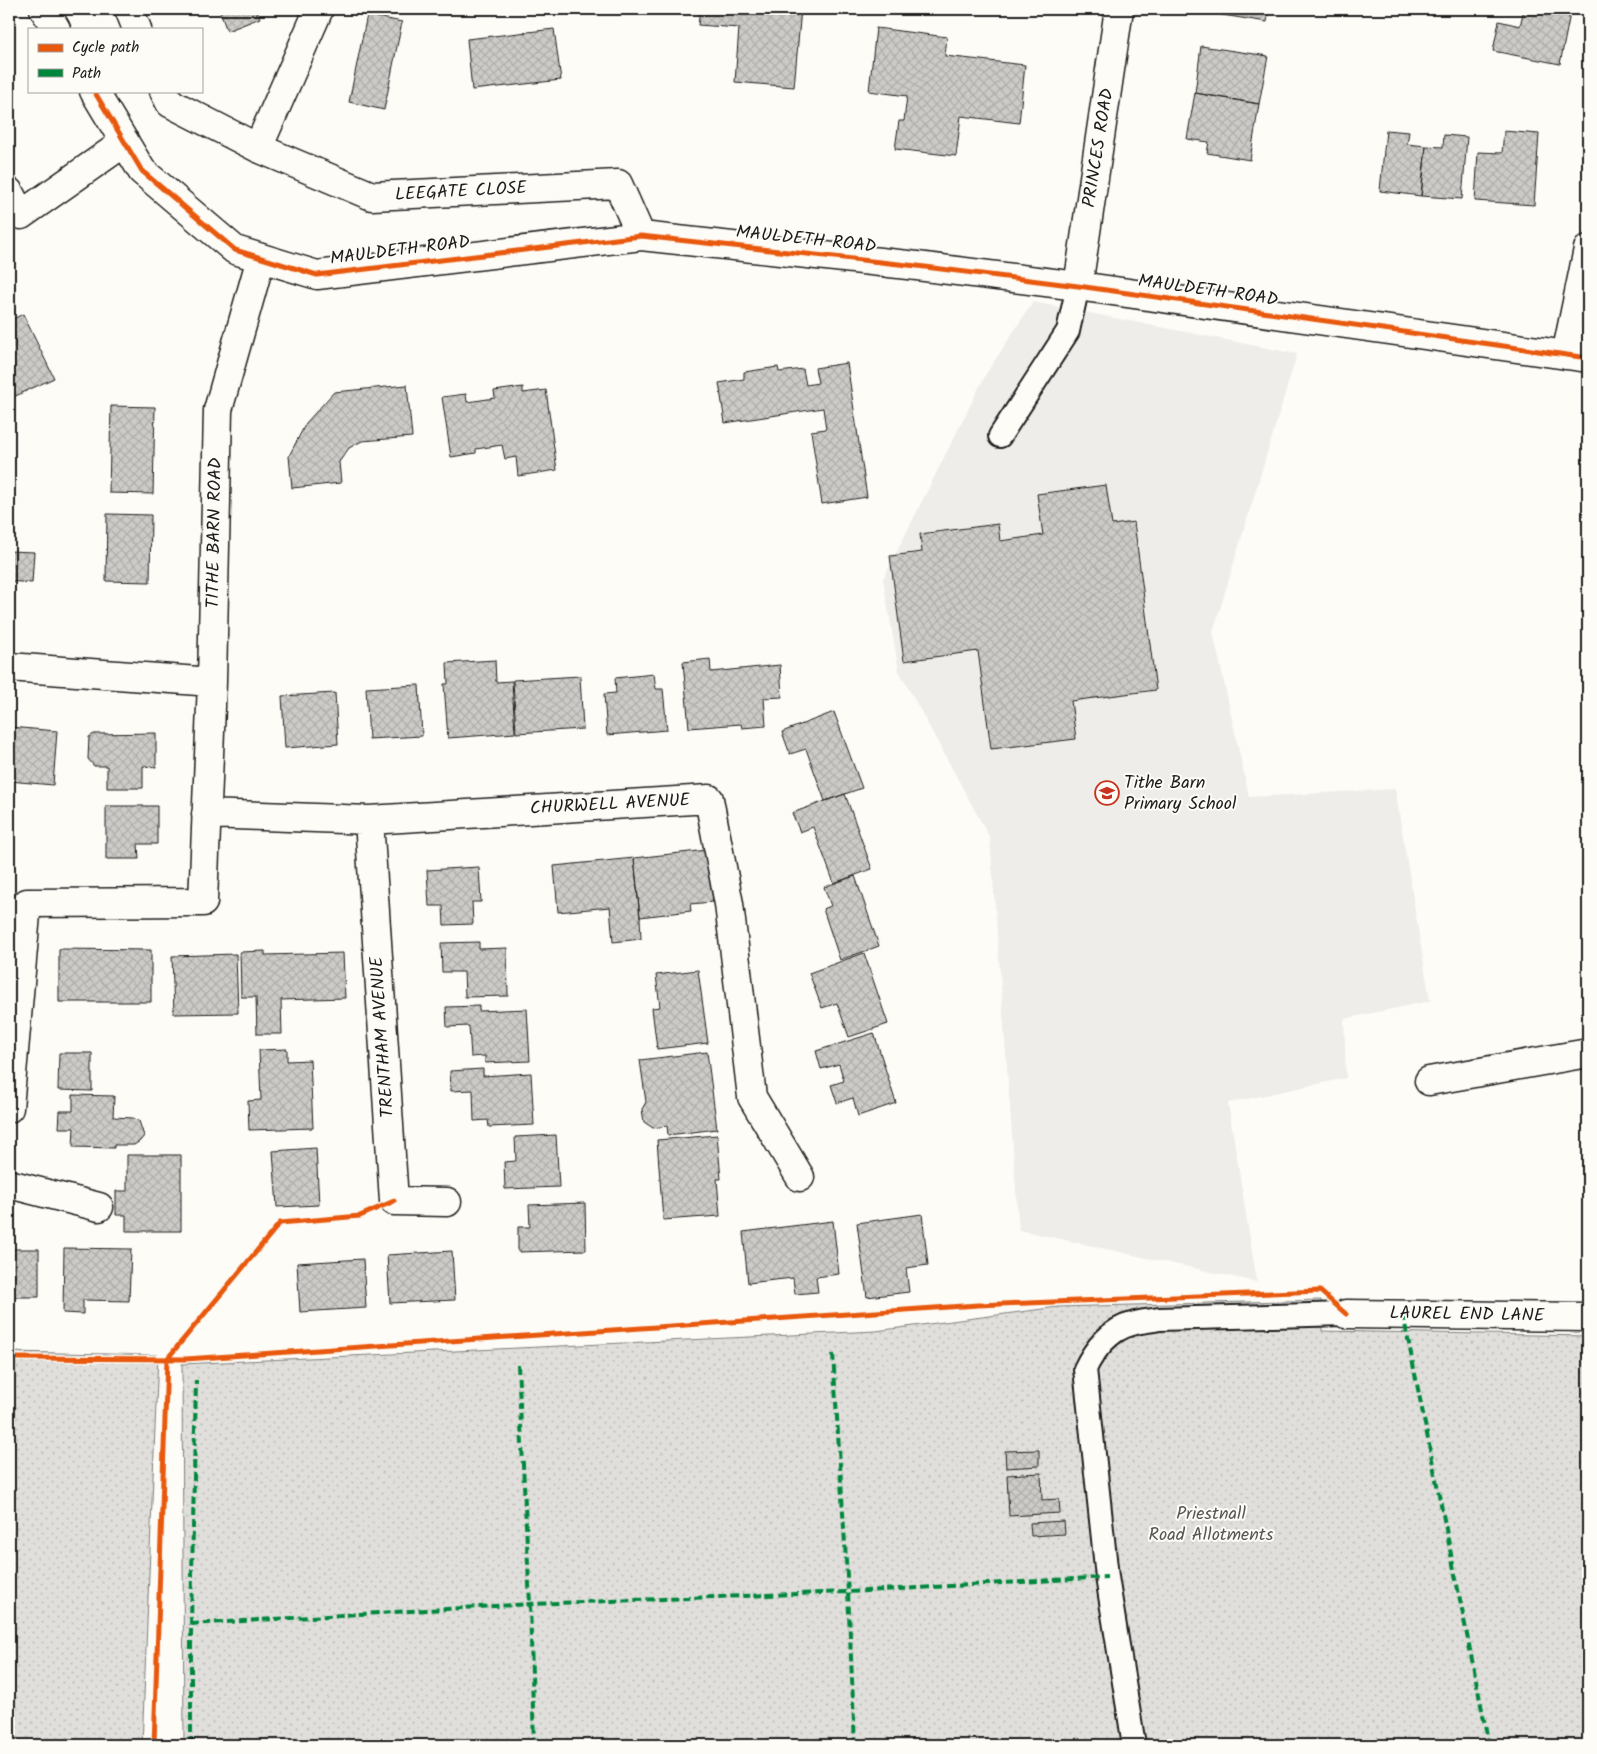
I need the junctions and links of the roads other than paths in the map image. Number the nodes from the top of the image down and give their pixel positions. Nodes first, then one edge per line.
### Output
1 (44, 9) edge
2 (128, 9) edge
3 (318, 9) edge
4 (1119, 9) edge
5 (55, 28) edge
6 (137, 28) edge
7 (95, 92) edge
8 (165, 92) edge
9 (124, 142) junction
10 (258, 148) junction
11 (9, 192) edge
12 (641, 236) junction
13 (1588, 249) edge
14 (261, 258) junction
15 (1078, 286) junction
16 (1577, 357) edge
17 (1000, 436) dead end
18 (9, 667) edge
19 (212, 682) junction
20 (206, 814) junction
21 (369, 820) junction
22 (1588, 1053) edge
23 (1429, 1081) dead end
24 (9, 1108) edge
25 (800, 1177) dead end
26 (9, 1184) edge
27 (447, 1202) dead end
28 (99, 1207) dead end
29 (1346, 1314) joint
30 (1588, 1317) edge
31 (1134, 1745) edge

1 - 5 street
2 - 6 street
3 - 10 street
4 - 15 street, PRINCES ROAD
7 - 9 street, MAULDETH ROAD
8 - 10 street, LEEGATE CLOSE
9 - 11 street
9 - 14 street, MAULDETH ROAD
10 - 12 street, LEEGATE CLOSE
12 - 14 street, MAULDETH ROAD
12 - 15 street, MAULDETH ROAD
13 - 16 street
14 - 19 street, TITHE BARN ROAD
15 - 16 street, MAULDETH ROAD
15 - 17 lane
18 - 19 street
19 - 20 street, TITHE BARN ROAD
20 - 21 street, CHURWELL AVENUE
20 - 24 street, TITHE BARN ROAD
21 - 25 street, CHURWELL AVENUE
21 - 27 street, TRENTHAM AVENUE
22 - 23 street
26 - 28 street
29 - 30 street, LAUREL END LANE
29 - 31 lane

